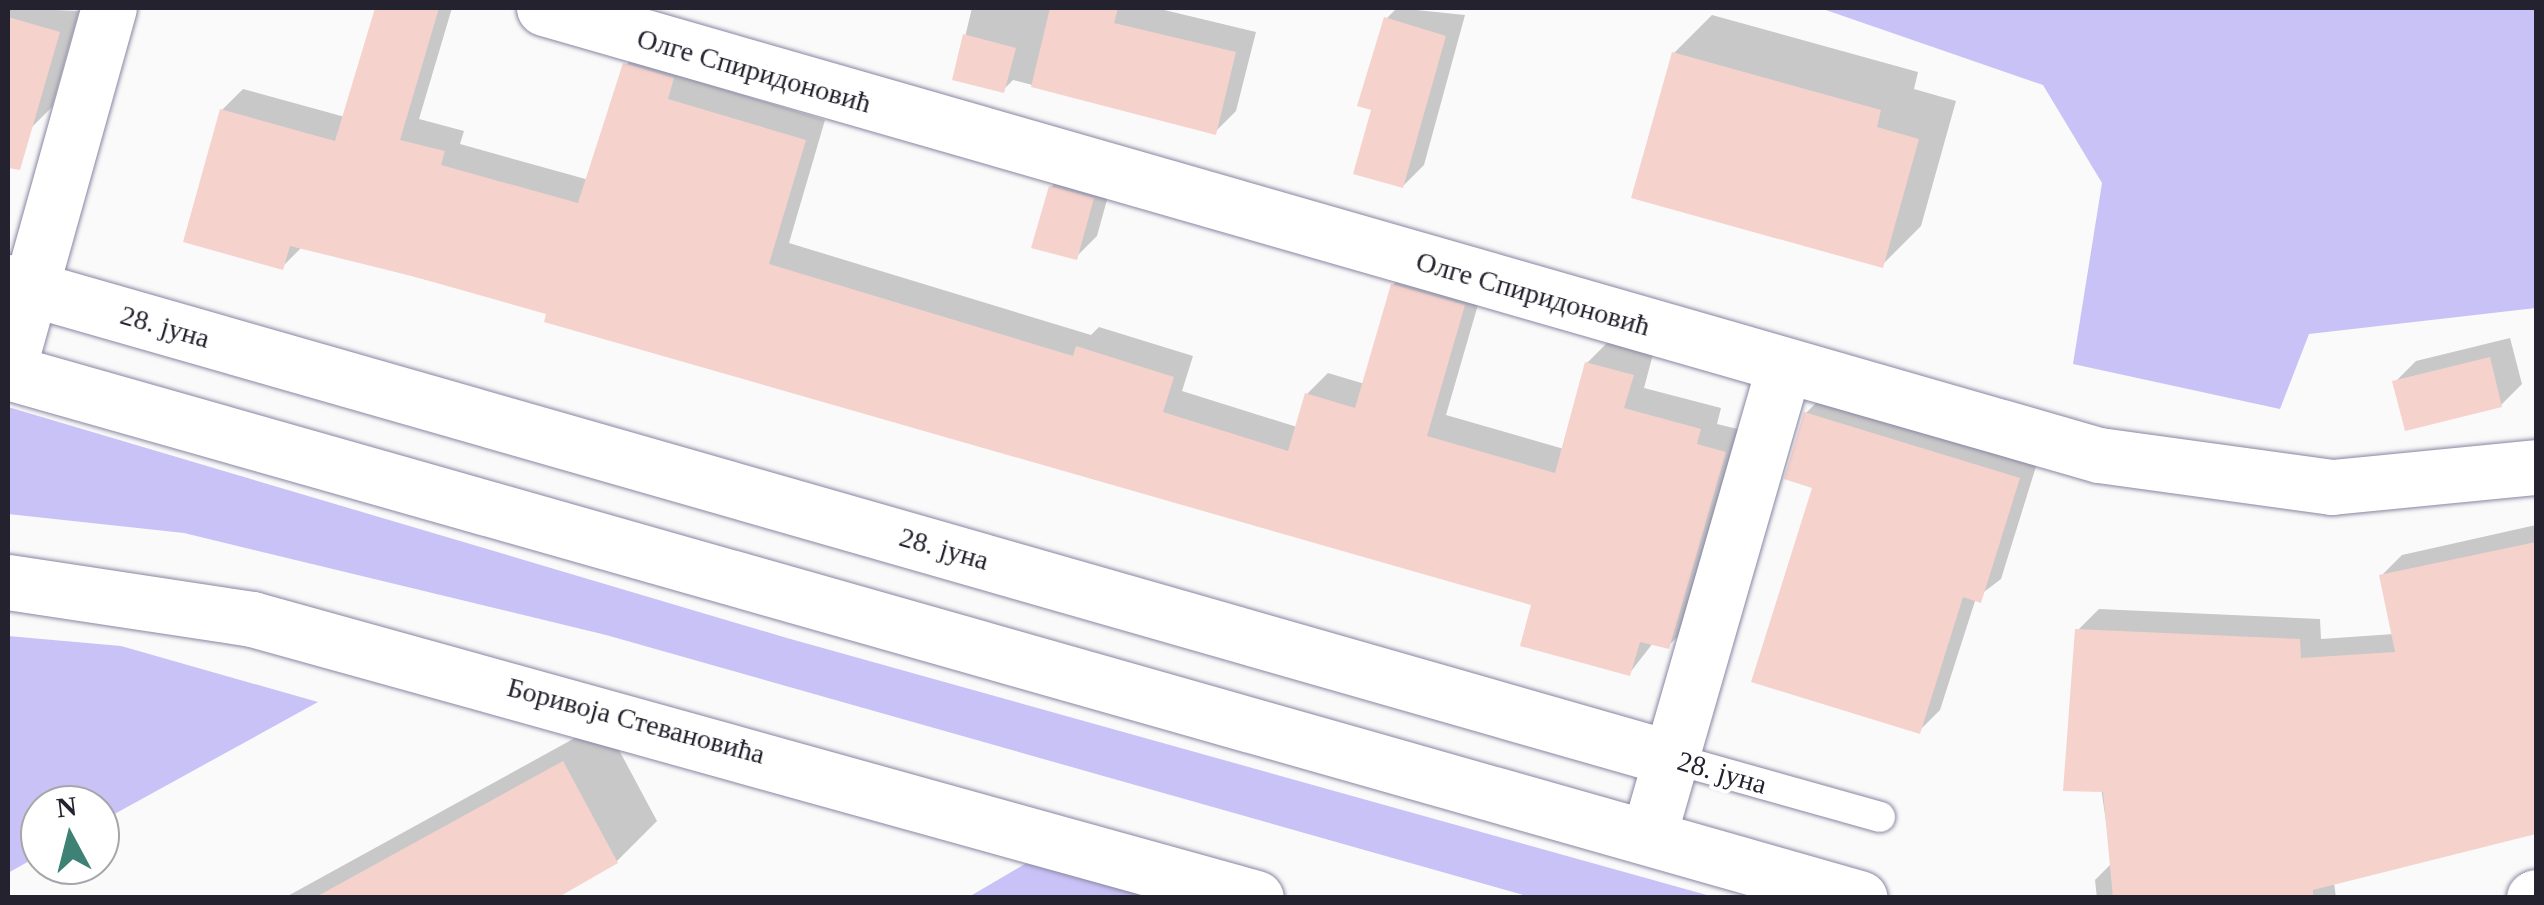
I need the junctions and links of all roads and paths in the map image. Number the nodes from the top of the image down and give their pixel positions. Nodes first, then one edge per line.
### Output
1 (109, 8) edge
2 (544, 8) edge
3 (20, 286) edge
4 (1784, 365) junction
5 (8, 371) edge
6 (2536, 467) edge
7 (8, 582) edge
8 (1674, 759) junction
9 (1880, 818) dead end
10 (1649, 834) junction
11 (1256, 898) edge
12 (1860, 898) edge

1 - 3 street
2 - 4 street, Олге Спиридоновић
3 - 5 street
3 - 8 street, 28. јуна
4 - 6 street, Олге Спиридоновић
4 - 8 street
5 - 10 street
7 - 11 street, Боривоја Стевановића
8 - 9 lane, 28. јуна
8 - 10 street
10 - 12 street

